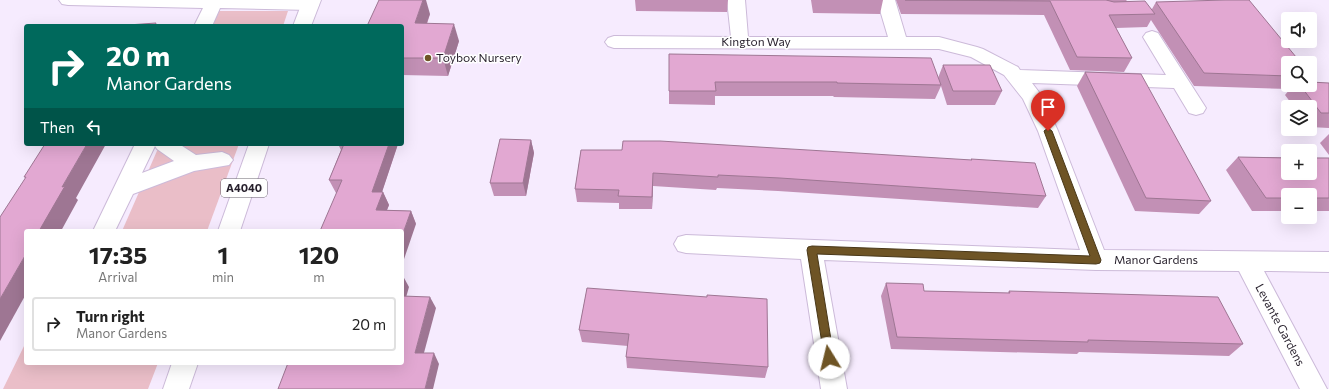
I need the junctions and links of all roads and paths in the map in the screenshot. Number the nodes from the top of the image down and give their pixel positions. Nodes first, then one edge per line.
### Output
1 (68, 0) edge
2 (736, 0) edge
3 (886, 0) edge
4 (311, 2) edge
5 (214, 3) junction
6 (204, 24) edge
7 (303, 24) edge
8 (1152, 37) dead end
9 (614, 42) dead end
10 (740, 42) junction
11 (898, 42) junction
12 (1015, 76) junction
13 (1181, 82) junction
14 (1196, 108) dead end
15 (144, 146) edge
16 (167, 146) edge
17 (258, 146) edge
18 (222, 160) dead end
19 (192, 163) junction
20 (124, 188) junction
21 (105, 229) edge
22 (231, 229) edge
23 (686, 244) dead end
24 (812, 250) junction
25 (1096, 260) junction
26 (1246, 261) junction
27 (1329, 262) edge
28 (183, 365) edge
29 (176, 389) edge
30 (834, 389) edge
31 (1314, 389) edge

1 - 5 street
2 - 10 street
3 - 11 street
4 - 5 street
4 - 7 street
5 - 6 street
8 - 13 street
9 - 10 street, Kington Way
10 - 11 street, Kington Way
11 - 12 street, Kington Way
12 - 13 street
12 - 25 street, Kington Way
13 - 14 street
15 - 20 street
16 - 19 street
17 - 22 street, A4040
18 - 19 street
19 - 20 street
20 - 21 street
23 - 24 street, Manor Gardens
24 - 25 street, Manor Gardens
24 - 30 street
25 - 26 street, Manor Gardens
26 - 27 street, Manor Gardens
26 - 31 street, Levante Gardens
28 - 29 street

